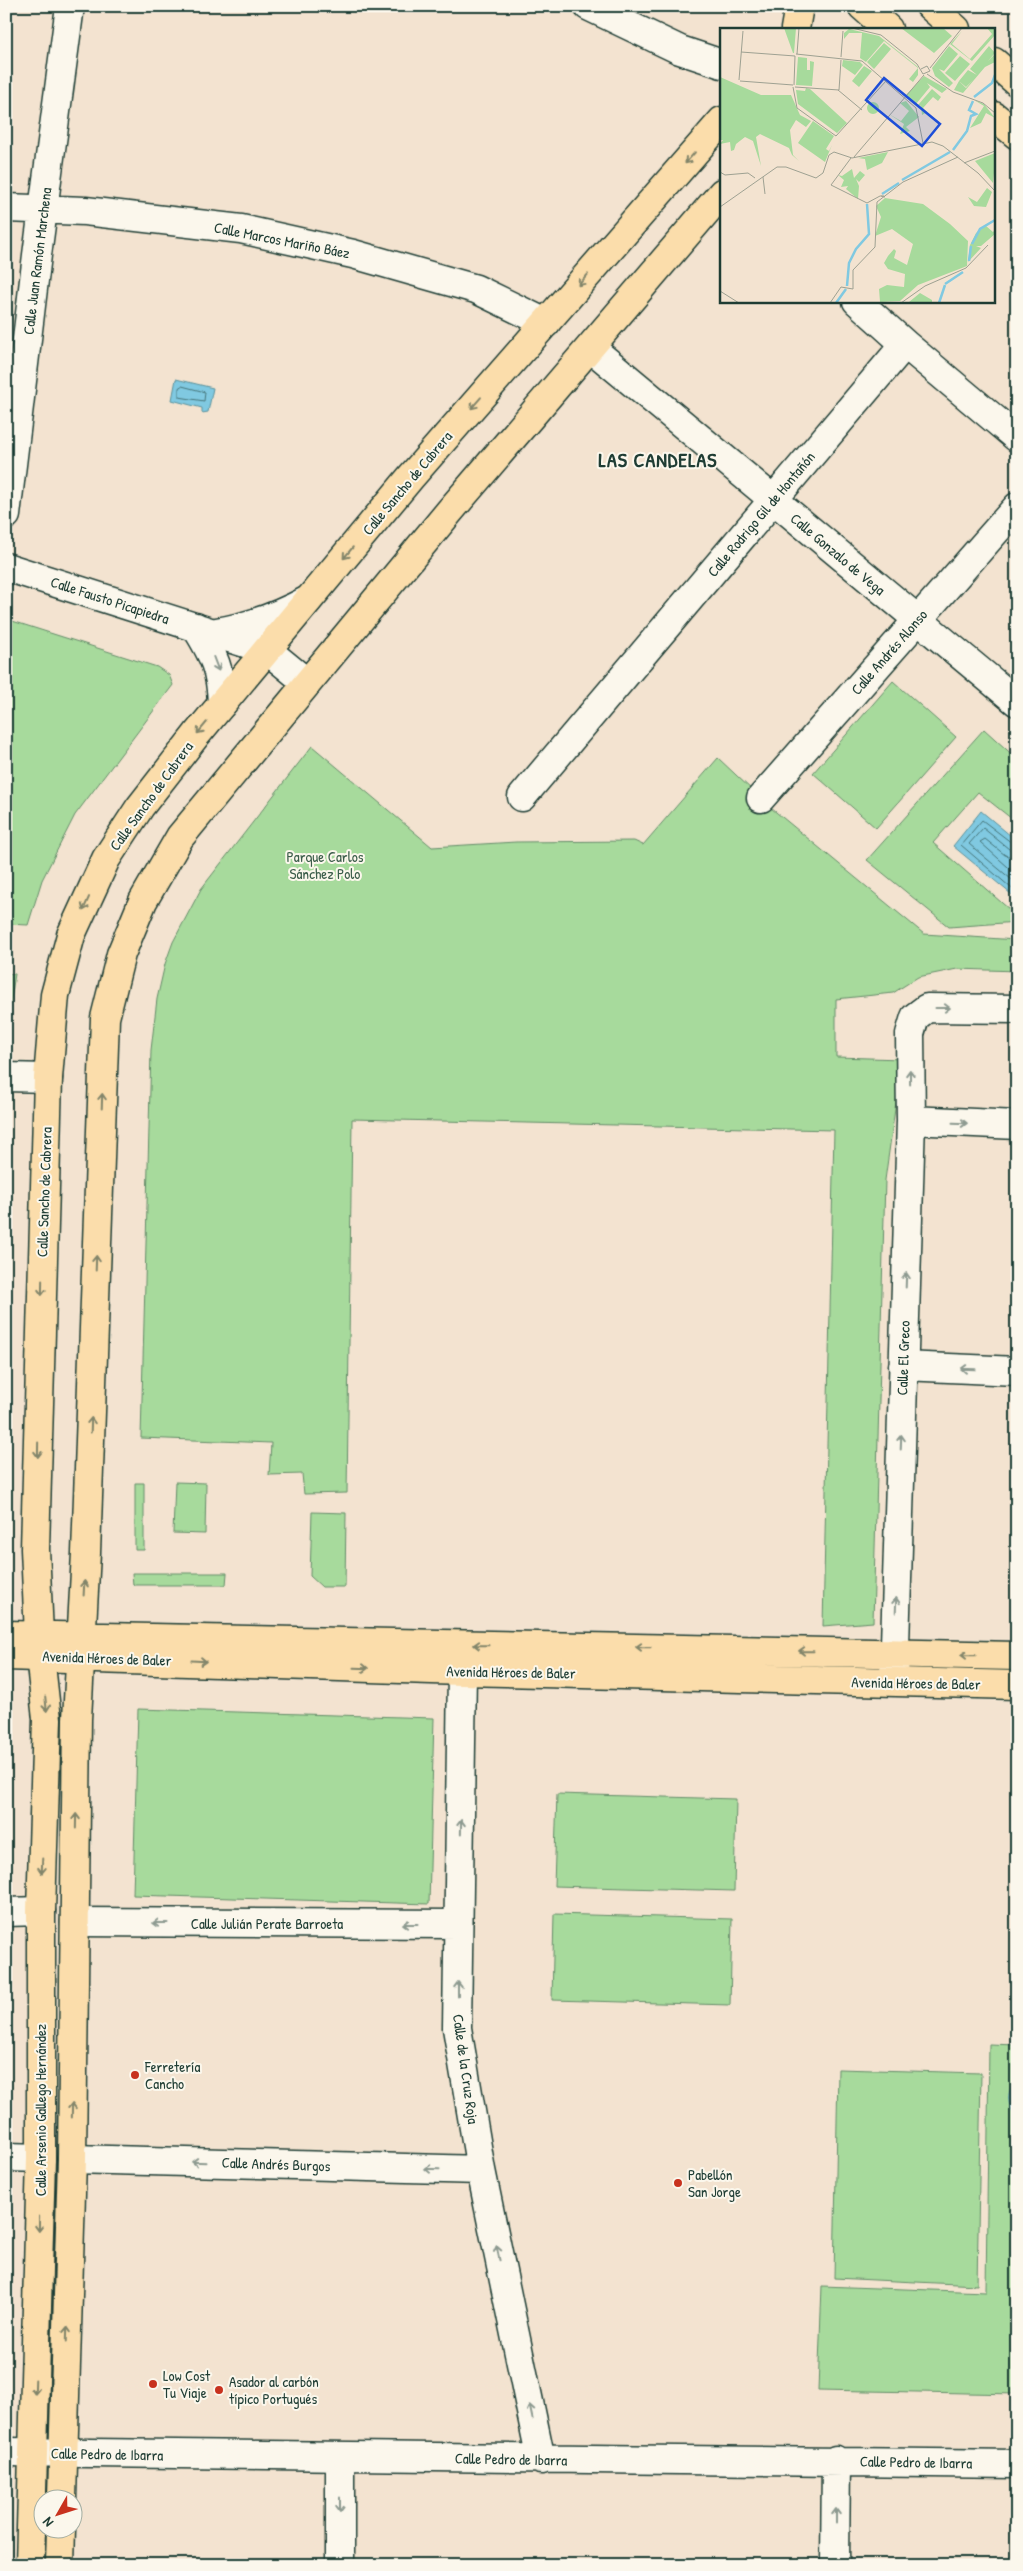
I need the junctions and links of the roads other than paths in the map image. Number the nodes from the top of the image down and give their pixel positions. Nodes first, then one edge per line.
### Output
1 (70, 6) edge
2 (588, 6) edge
3 (799, 6) edge
4 (862, 6) edge
5 (930, 6) edge
6 (794, 28) edge
7 (887, 28) edge
8 (955, 28) edge
9 (720, 63) edge
10 (996, 64) edge
11 (1017, 82) edge
12 (996, 118) edge
13 (720, 123) edge
14 (1017, 135) edge
15 (720, 196) edge
16 (6, 208) edge
17 (44, 209) junction
18 (858, 302) edge
19 (546, 322) junction
20 (905, 344) junction
21 (591, 348) junction
22 (1017, 438) edge
23 (773, 500) junction
24 (1017, 506) edge
25 (6, 516) edge
26 (6, 567) edge
27 (308, 600) junction
28 (917, 619) junction
29 (204, 630) junction
30 (267, 650) junction
31 (306, 682) junction
32 (1017, 702) edge
33 (222, 704) junction
34 (522, 797) dead end
35 (761, 798) dead end
36 (1017, 1009) edge
37 (6, 1077) edge
38 (48, 1078) junction
39 (911, 1120) junction
40 (1017, 1125) edge
41 (903, 1366) junction
42 (1017, 1371) edge
43 (6, 1635) edge
44 (40, 1646) junction
45 (81, 1647) junction
46 (895, 1654) junction
47 (6, 1656) edge
48 (1017, 1656) edge
49 (462, 1671) junction
50 (894, 1682) junction
51 (1017, 1685) edge
52 (41, 1911) junction
53 (6, 1912) edge
54 (75, 1922) junction
55 (458, 1924) junction
56 (6, 2157) edge
57 (41, 2158) junction
58 (72, 2158) junction
59 (481, 2170) junction
60 (19, 2453) edge
61 (63, 2453) junction
62 (340, 2456) junction
63 (541, 2460) junction
64 (836, 2460) junction
65 (1017, 2464) edge
66 (62, 2488) edge
67 (61, 2538) edge
68 (30, 2565) edge
69 (60, 2565) edge
70 (340, 2565) edge
71 (835, 2565) edge

1 - 17 street, Calle Juan Ramón Marchena
2 - 9 street
3 - 6 main road
4 - 7 main road
5 - 8 main road
10 - 11 main road
12 - 14 main road
13 -> 19 main road, Calle Sancho de Cabrera
15 - 21 main road
16 - 17 street, Calle Marcos Mariño Báez
17 - 19 street, Calle Marcos Mariño Báez
17 - 25 street, Calle Juan Ramón Marchena
18 - 20 street
19 -> 27 main road, Calle Sancho de Cabrera
20 - 22 street
20 - 23 street, Calle Rodrigo Gil de Hontañón
21 - 23 street, Calle Gonzalo de Vega
21 - 31 main road
23 - 28 street, Calle Gonzalo de Vega
23 - 34 street, Calle Rodrigo Gil de Hontañón
24 - 28 street, Calle Andrés Alonso
26 - 29 street, Calle Fausto Picapiedra
27 - 29 street, Calle Fausto Picapiedra
27 - 30 main road, Calle Sancho de Cabrera
28 - 32 street, Calle Gonzalo de Vega
28 - 35 street, Calle Andrés Alonso
29 - 30 street, Calle Fausto Picapiedra
29 -> 33 street
30 - 31 street, Calle Fausto Picapiedra
30 - 33 main road, Calle Sancho de Cabrera
45 -> 31 main road
33 -> 38 main road, Calle Sancho de Cabrera
39 -> 36 street, Calle El Greco
37 - 38 street
38 -> 44 main road, Calle Sancho de Cabrera
39 -> 40 street
41 -> 39 street, Calle El Greco
42 -> 41 street
46 -> 41 street, Calle El Greco
43 - 44 main road, Avenida Héroes de Baler
44 - 45 main road, Avenida Héroes de Baler
44 - 47 main road, Avenida Héroes de Baler
44 -> 52 main road, Calle Arsenio Gallego Hernández
46 -> 45 main road, Avenida Héroes de Baler
45 -> 49 main road, Avenida Héroes de Baler
54 -> 45 main road, Calle Arsenio Gallego Hernández
48 -> 46 main road, Avenida Héroes de Baler
46 - 50 street, Calle El Greco
49 - 50 main road, Avenida Héroes de Baler
55 -> 49 street, Calle de la Cruz Roja
50 - 51 main road, Avenida Héroes de Baler
52 - 53 street
52 - 57 main road, Calle Arsenio Gallego Hernández
55 -> 54 street, Calle Julián Perate Barroeta
58 -> 54 main road, Calle Arsenio Gallego Hernández
59 -> 55 street, Calle de la Cruz Roja
56 - 57 street
57 -> 60 main road, Calle Arsenio Gallego Hernández
59 -> 58 street, Calle Andrés Burgos
61 -> 58 main road, Calle Arsenio Gallego Hernández
63 -> 59 street, Calle de la Cruz Roja
60 - 61 street, Calle Pedro de Ibarra
60 - 68 main road, Calle Arsenio Gallego Hernández
61 - 62 street, Calle Pedro de Ibarra
61 - 66 main road, Calle Arsenio Gallego Hernández
62 - 63 street, Calle Pedro de Ibarra
62 -> 70 street
63 - 64 street, Calle Pedro de Ibarra
64 - 65 street, Calle Pedro de Ibarra
71 -> 64 street
67 - 69 main road

